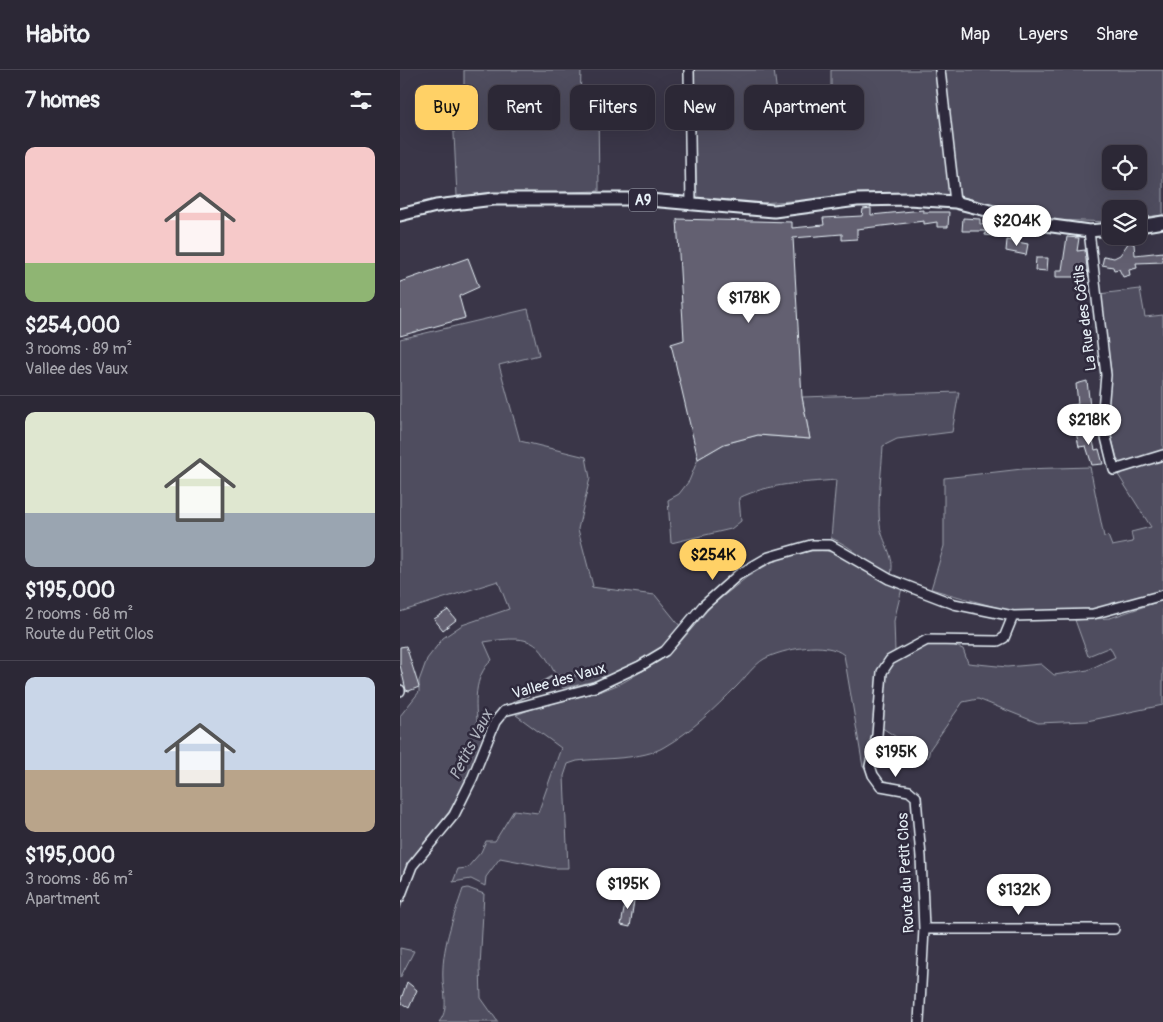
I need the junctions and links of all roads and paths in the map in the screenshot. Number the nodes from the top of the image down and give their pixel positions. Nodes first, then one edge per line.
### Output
1 (689, 70) edge
2 (940, 70) edge
3 (955, 202) junction
4 (690, 205) junction
5 (400, 215) edge
6 (1163, 222) edge
7 (1147, 225) edge
8 (1102, 230) edge
9 (1089, 231) junction
10 (1163, 455) edge
11 (1163, 595) edge
12 (1013, 616) junction
13 (400, 897) edge
14 (1114, 929) dead end
15 (924, 930) junction
16 (919, 1022) edge

1 - 4 street
2 - 3 street
3 - 4 main road, A9
3 - 9 main road, A9
4 - 5 main road, A9
6 - 7 main road
8 - 9 main road, A9
9 - 10 street, La Rue des Côtils
11 - 12 street, Vallee des Vaux
12 - 13 street, Vallee des Vaux
12 - 15 street, Route du Petit Clos
14 - 15 street
15 - 16 street, Route du Petit Clos

